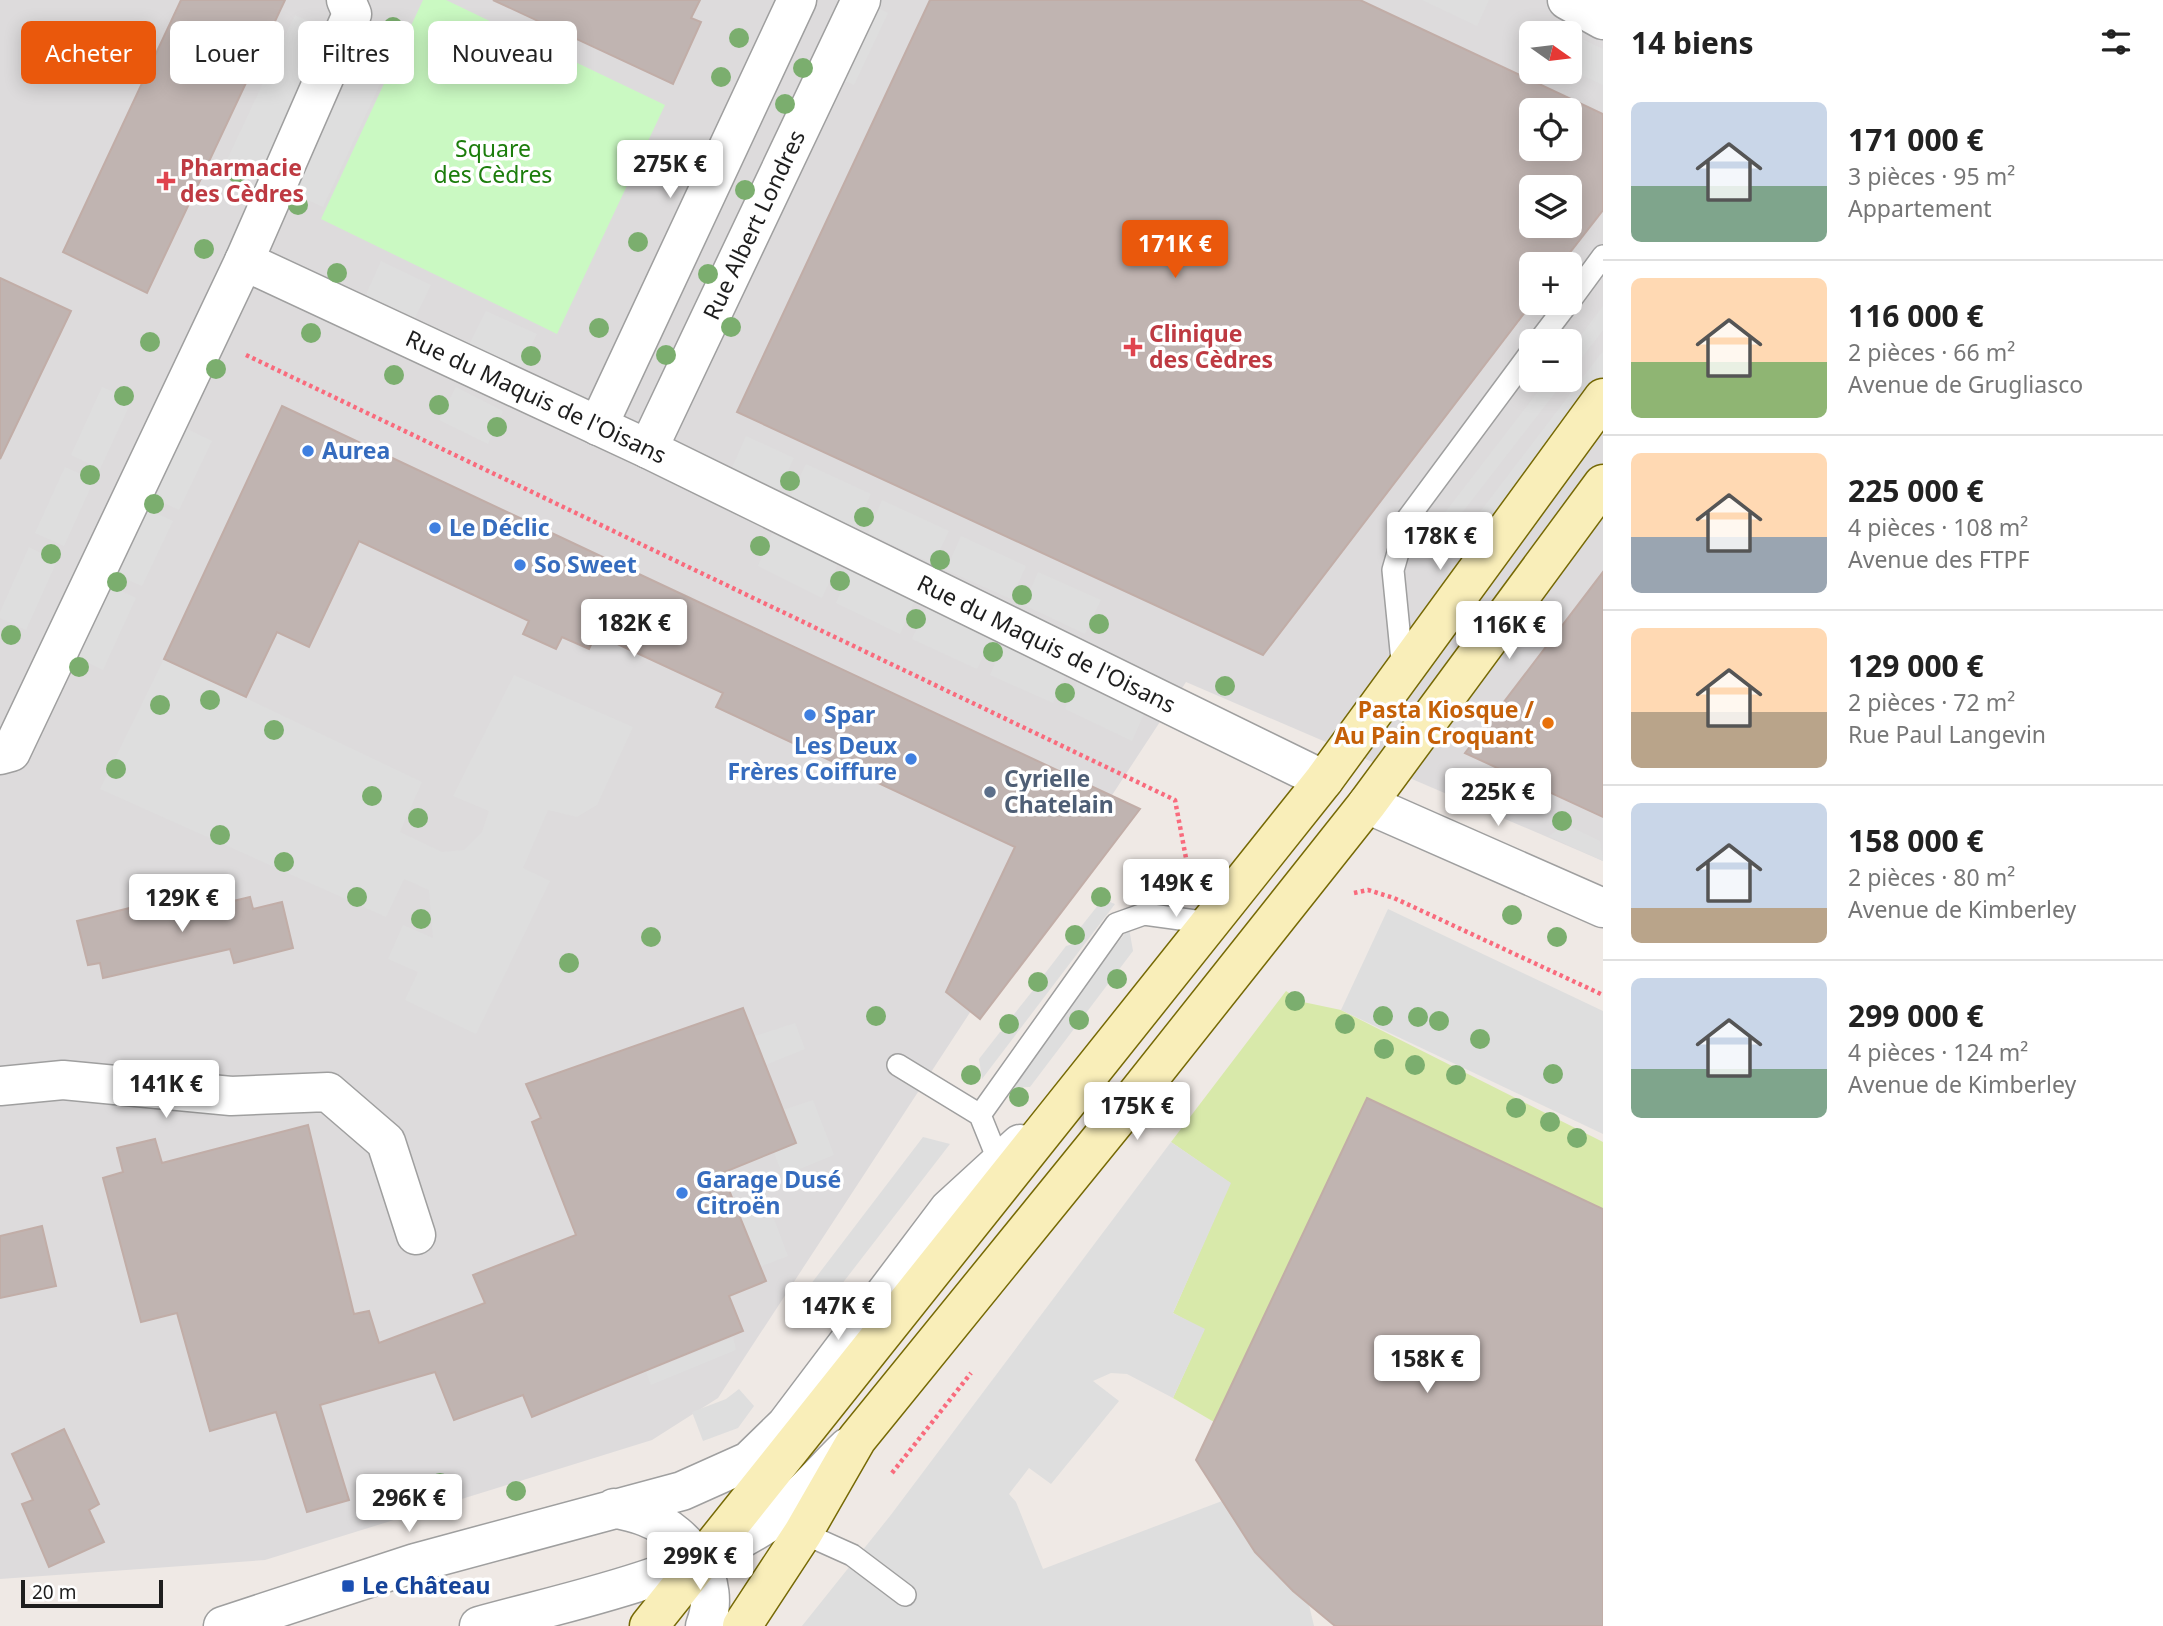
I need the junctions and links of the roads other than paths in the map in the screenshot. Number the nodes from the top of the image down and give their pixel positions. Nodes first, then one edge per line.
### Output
1 (346, 0) edge
2 (797, 0) edge
3 (862, 0) edge
4 (1567, 0) edge
5 (1603, 20) edge
6 (1603, 256) edge
7 (244, 261) junction
8 (1582, 284) edge
9 (1559, 315) edge
10 (1548, 329) edge
11 (1519, 368) edge
12 (1603, 398) edge
13 (598, 426) junction
14 (648, 449) junction
15 (1603, 484) edge
16 (1403, 674) junction
17 (0, 755) edge
18 (1324, 780) junction
19 (1367, 804) junction
20 (1603, 908) edge
21 (1210, 923) junction
22 (898, 1065) dead end
23 (0, 1086) edge
24 (1075, 1095) junction
25 (980, 1115) junction
26 (999, 1162) junction
27 (416, 1235) dead end
28 (857, 1439) junction
29 (614, 1508) junction
30 (803, 1533) junction
31 (700, 1560) junction
32 (905, 1595) dead end
33 (223, 1626) edge
34 (479, 1626) edge
35 (649, 1626) edge
36 (705, 1626) edge
37 (742, 1626) edge

1 - 7 street
2 - 13 street
3 - 14 street, Rue Albert Londres
4 - 5 street
6 - 8 lane
7 - 13 street, Rue du Maquis de l'Oisans
7 - 17 street
9 - 10 lane
11 - 16 lane
12 - 16 main road
13 - 14 street, Rue du Maquis de l'Oisans
14 - 18 street, Rue du Maquis de l'Oisans
15 - 19 main road
16 - 18 main road
18 - 19 main road
18 - 21 main road
19 - 20 street
19 - 28 main road
21 - 24 main road
21 - 25 lane
22 - 25 lane
23 - 27 street
24 - 26 street
24 - 31 main road
25 - 26 lane
26 - 29 street
28 - 30 main road
28 - 31 street
29 - 31 street
29 - 33 street
30 - 32 lane
30 - 37 main road
31 - 34 street
31 - 35 main road
31 - 36 street

